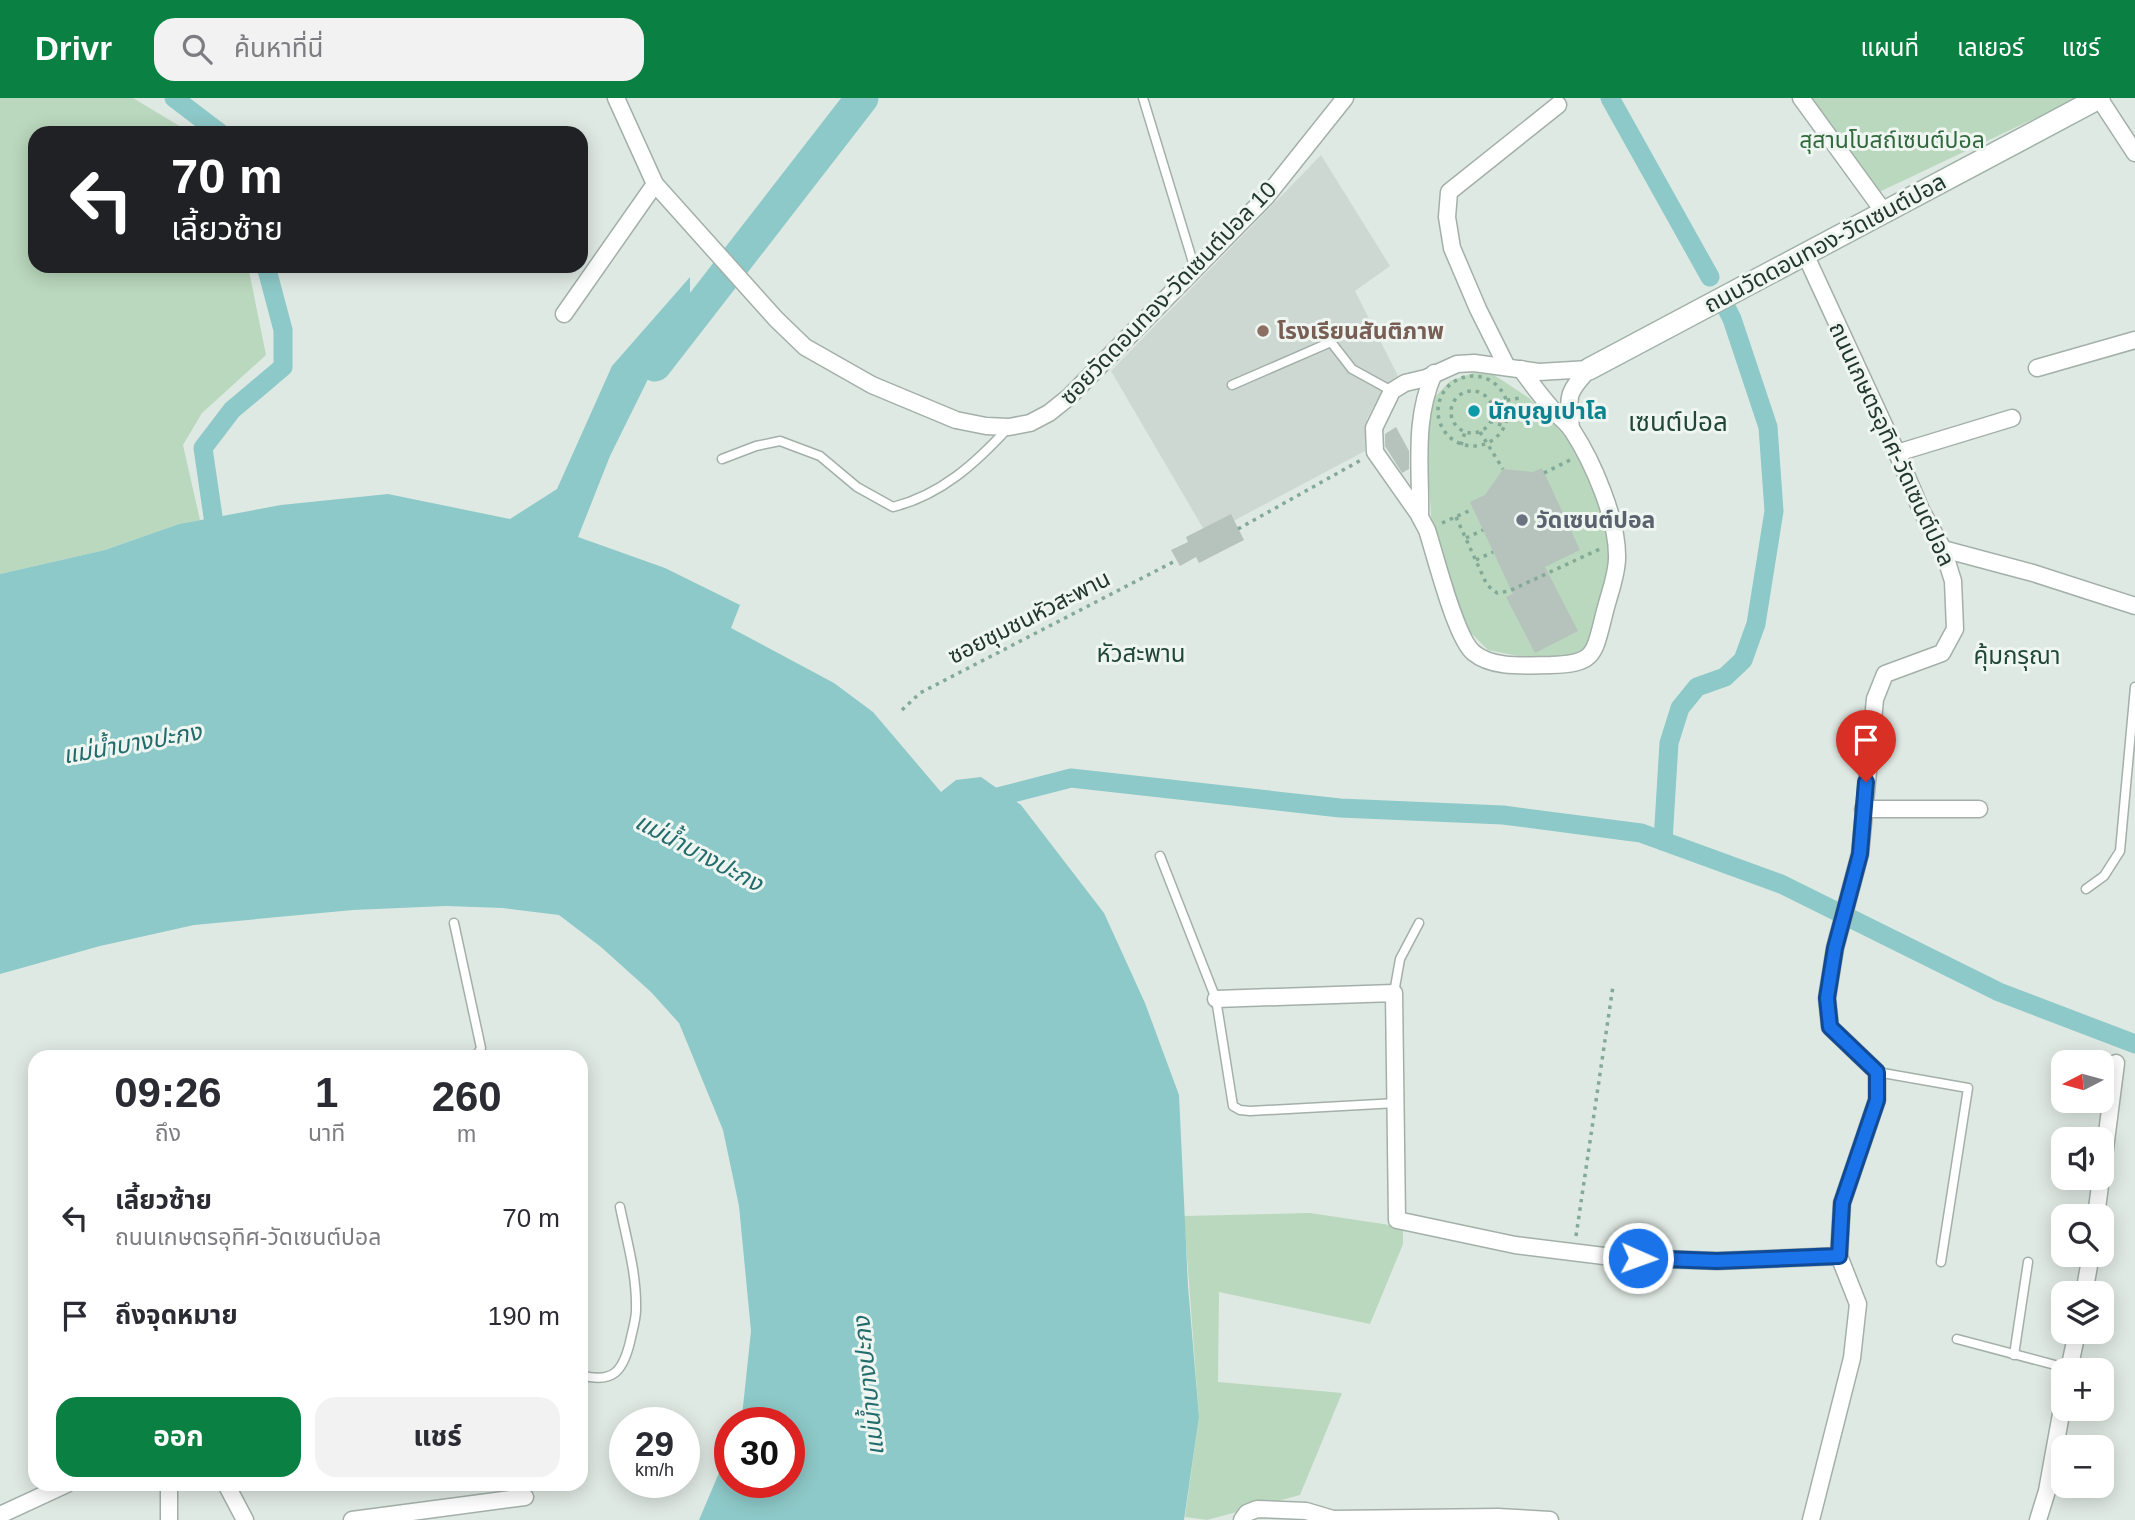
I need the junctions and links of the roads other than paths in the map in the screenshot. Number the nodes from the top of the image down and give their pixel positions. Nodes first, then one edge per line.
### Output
1 (615, 98) edge
2 (1143, 98) edge
3 (1345, 98) edge
4 (1801, 98) edge
5 (2099, 98) edge
6 (1558, 105) dead end
7 (2135, 153) edge
8 (655, 184) junction
9 (1884, 212) junction
10 (1805, 254) junction
11 (1195, 269) junction
12 (564, 314) dead end
13 (2135, 340) edge
14 (1514, 368) junction
15 (2036, 368) dead end
16 (1589, 369) junction
17 (1434, 373) junction
18 (1232, 385) dead end
19 (1392, 391) junction
20 (2012, 418) dead end
21 (1009, 427) junction
22 (1571, 429) junction
23 (1897, 453) junction
24 (722, 459) dead end
25 (1424, 523) junction
26 (1943, 549) junction
27 (2135, 606) edge
28 (2135, 687) edge
29 (1863, 809) junction
30 (1979, 809) dead end
31 (1160, 856) dead end
32 (2086, 889) dead end
33 (454, 923) dead end
34 (1419, 923) dead end
35 (1394, 993) junction
36 (1216, 999) junction
37 (480, 1050) edge
38 (2116, 1063) dead end
39 (1877, 1072) junction
40 (1397, 1102) junction
41 (2108, 1127) edge
42 (620, 1207) dead end
43 (1839, 1256) junction
44 (1941, 1262) dead end
45 (2028, 1262) dead end
46 (1957, 1339) dead end
47 (2014, 1355) junction
48 (2051, 1365) edge
49 (588, 1377) edge
50 (2060, 1421) edge
51 (52, 1491) edge
52 (169, 1491) edge
53 (230, 1491) edge
54 (525, 1497) dead end
55 (0, 1515) edge
56 (169, 1520) edge
57 (245, 1520) edge
58 (352, 1520) edge
59 (1242, 1520) edge
60 (1550, 1520) edge
61 (1811, 1520) edge
62 (2038, 1520) edge

1 - 8 street, ซอยวัดดอนทอง-วัดเซนต์ปอล 10
2 - 11 lane
3 - 11 street, ซอยวัดดอนทอง-วัดเซนต์ปอล 10
4 - 9 street
5 - 7 street
5 - 9 street, ถนนวัดดอนทอง-วัดเซนต์ปอล
6 - 14 street
8 - 12 street
8 - 21 street, ซอยวัดดอนทอง-วัดเซนต์ปอล 10
9 - 10 street, ถนนวัดดอนทอง-วัดเซนต์ปอล
10 - 16 street, ถนนวัดดอนทอง-วัดเซนต์ปอล
10 - 23 street, ถนนเกษตรอุทิศ-วัดเซนต์ปอล
11 - 21 street, ซอยวัดดอนทอง-วัดเซนต์ปอล 10
13 - 15 street
14 - 16 street
14 - 17 street
14 - 22 street
16 - 22 street
17 - 19 street
17 - 25 street
18 - 19 lane
19 - 25 street
20 - 23 street
21 - 24 lane
22 - 25 street
23 - 26 street, ถนนเกษตรอุทิศ-วัดเซนต์ปอล
26 - 27 street
26 - 29 street, ถนนเกษตรอุทิศ-วัดเซนต์ปอล
28 - 32 lane
29 - 30 street
29 - 39 street, ถนนเกษตรอุทิศ-วัดเซนต์ปอล
31 - 36 lane
33 - 37 lane
34 - 35 lane
35 - 36 street
35 - 40 street
36 - 40 lane
38 - 41 street
39 - 43 street
39 - 44 lane
40 - 43 street
42 - 49 lane
43 - 61 street
45 - 47 lane
46 - 47 lane
47 - 48 lane
50 - 62 street
51 - 55 street
52 - 56 street
53 - 57 street
54 - 58 street
59 - 60 street

